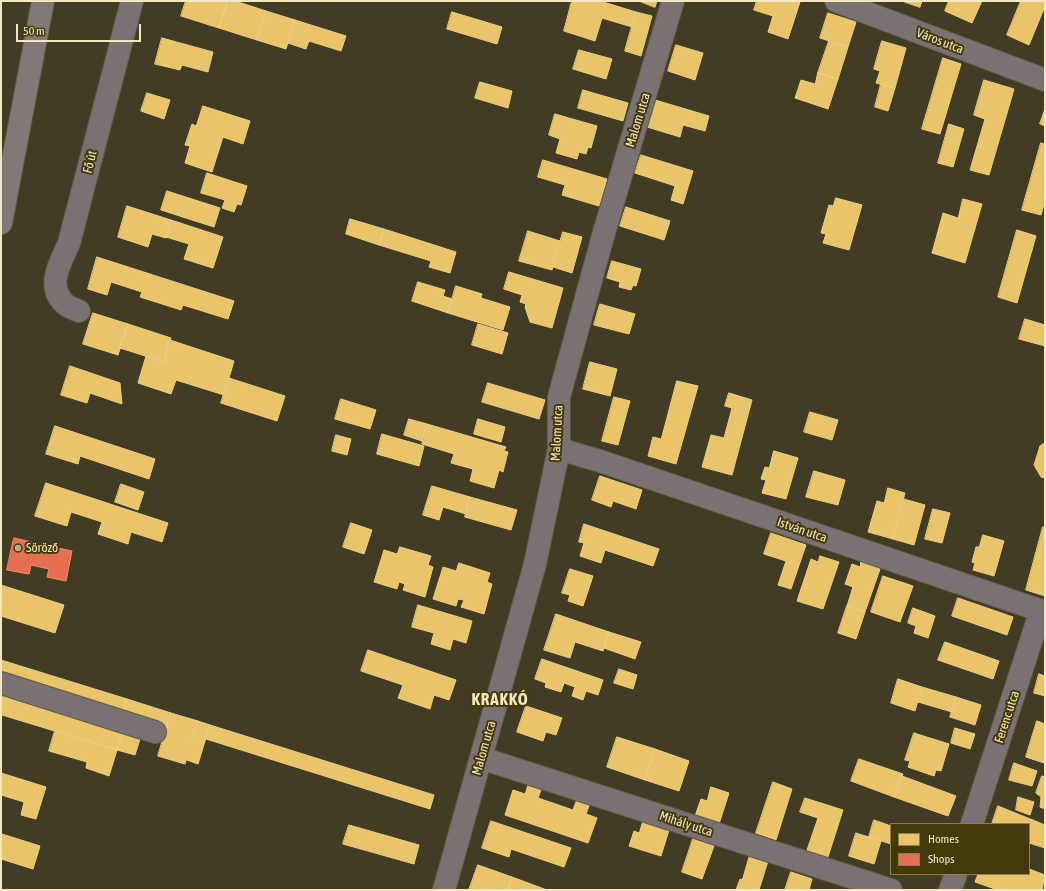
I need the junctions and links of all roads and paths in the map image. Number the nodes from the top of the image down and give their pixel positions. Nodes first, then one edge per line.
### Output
1 (43, 1) edge
2 (132, 1) edge
3 (673, 1) edge
4 (836, 1) edge
5 (1045, 80) edge
6 (1, 223) edge
7 (79, 311) dead end
8 (559, 449) junction
9 (1043, 611) edge
10 (1, 683) edge
11 (155, 732) dead end
12 (482, 758) junction
13 (972, 823) edge
14 (956, 875) edge
15 (444, 890) edge
16 (891, 890) edge
17 (950, 890) edge

1 - 6 main road
2 - 7 street, Fő út
3 - 8 street, Malom utca
4 - 5 street, Város utca
8 - 9 street, István utca
8 - 12 street, Malom utca
9 - 13 street, Ferenc utca
10 - 11 street
12 - 15 street, Malom utca
12 - 16 street, Mihály utca
14 - 17 street

